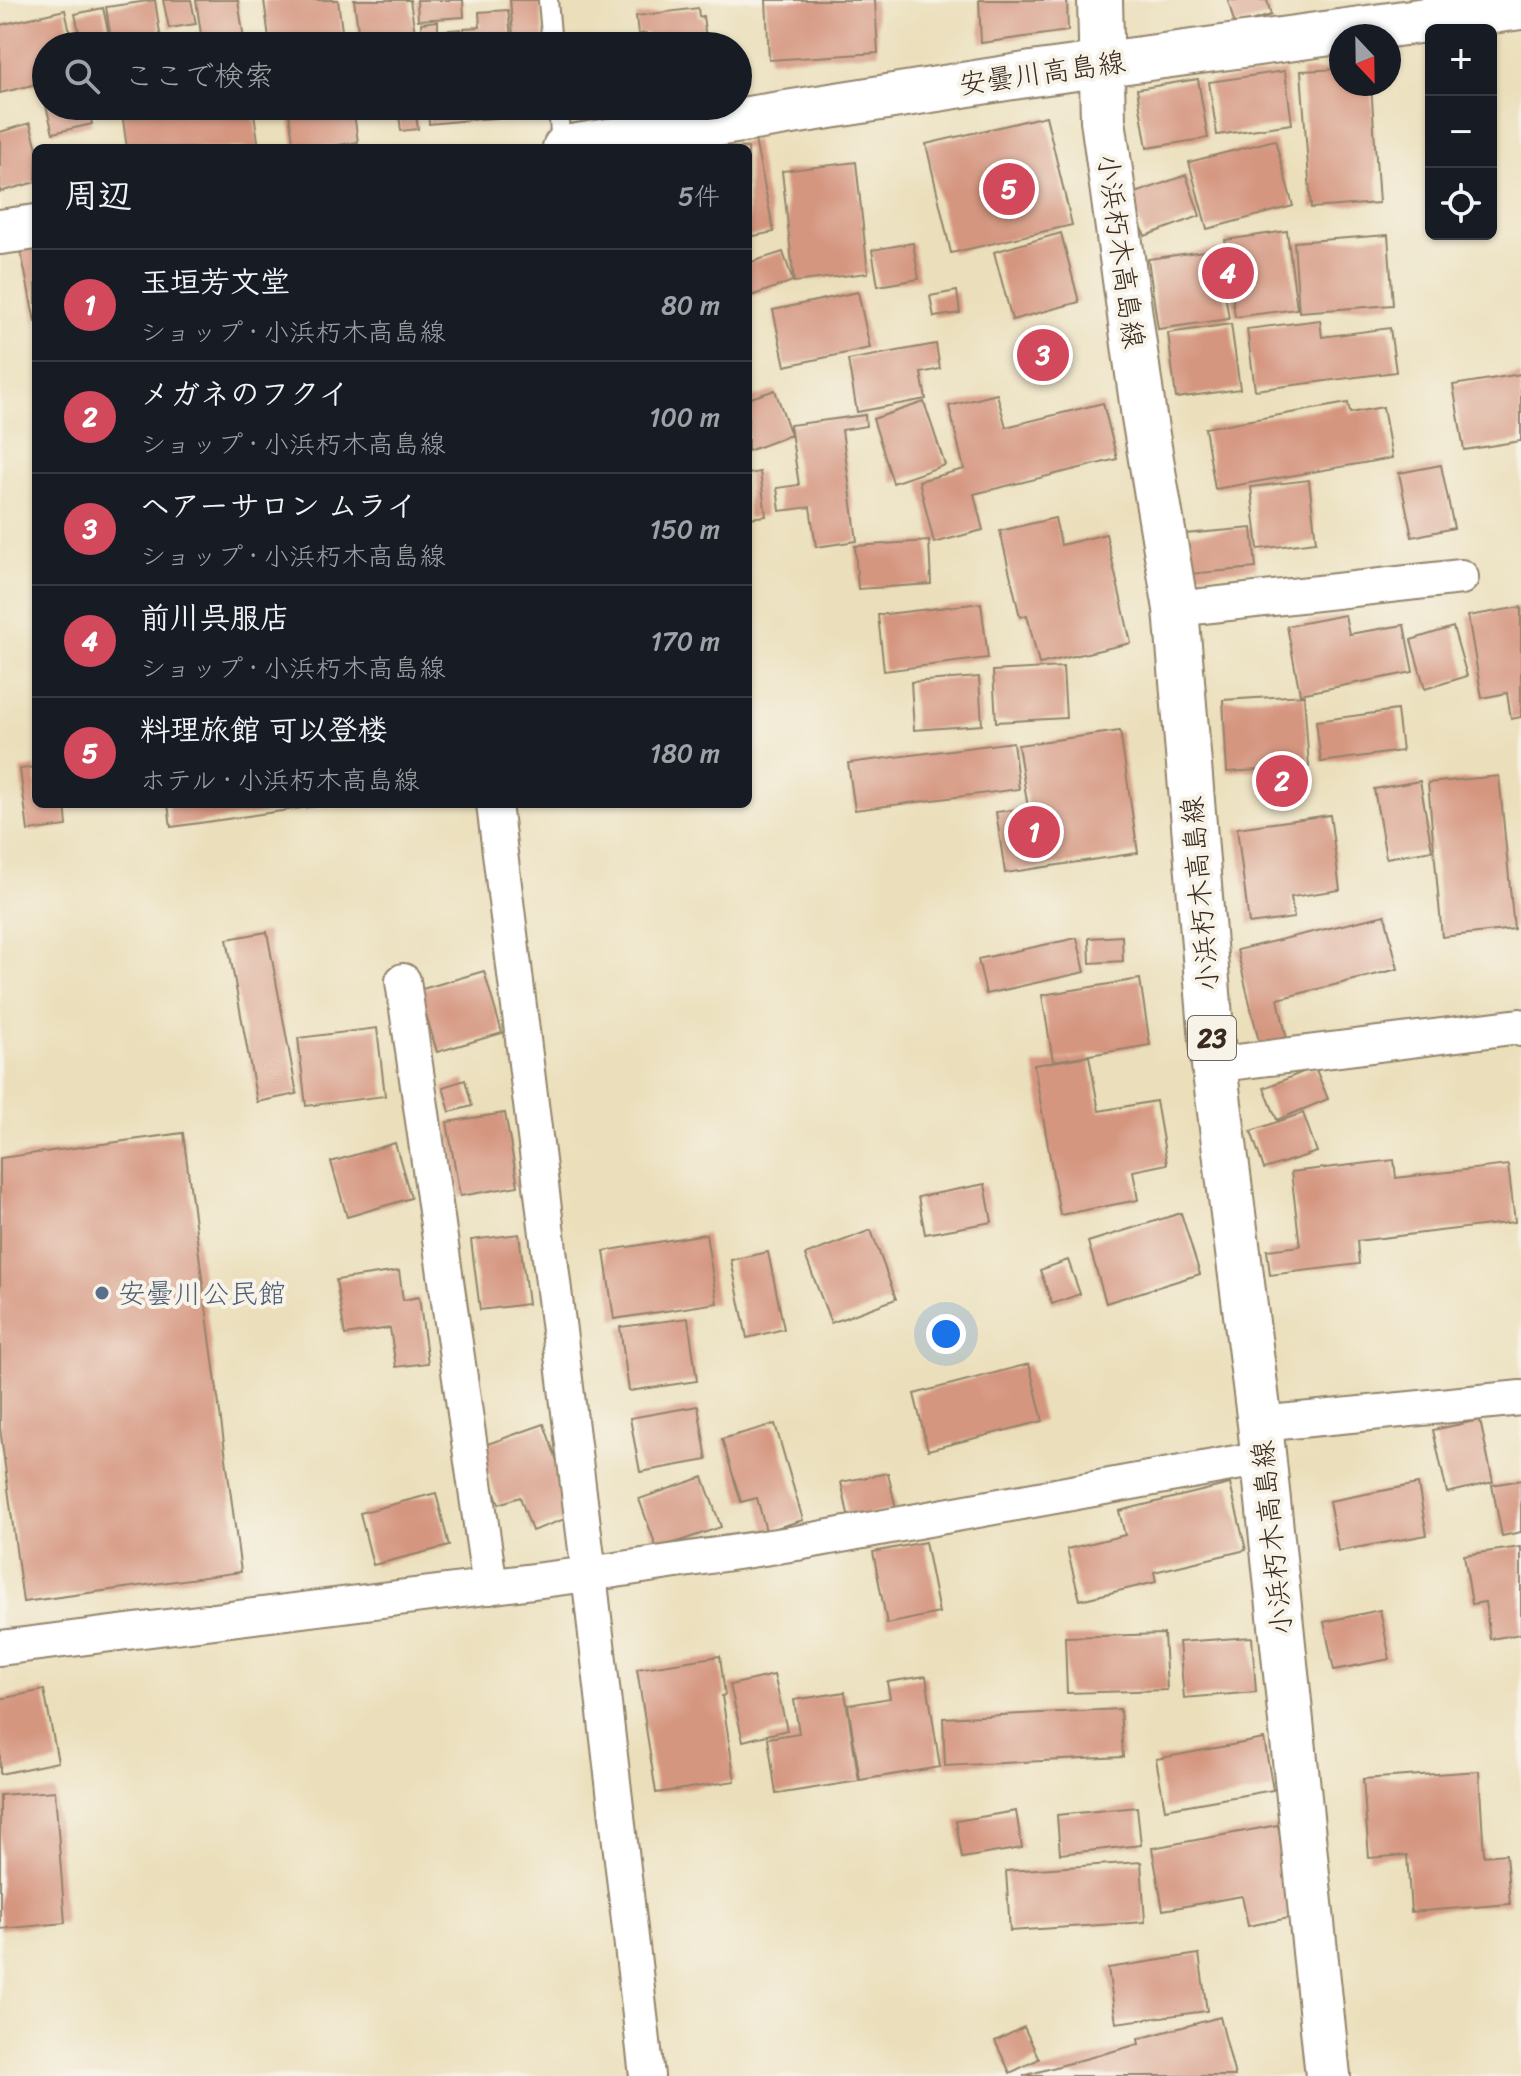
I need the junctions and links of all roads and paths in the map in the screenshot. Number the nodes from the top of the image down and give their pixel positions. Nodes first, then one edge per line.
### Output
1 (548, 0) edge
2 (1100, 0) edge
3 (1521, 7) edge
4 (551, 32) edge
5 (1101, 66) junction
6 (752, 118) edge
7 (560, 120) edge
8 (740, 120) edge
9 (563, 144) edge
10 (588, 144) edge
11 (32, 228) edge
12 (0, 232) edge
13 (1461, 577) dead end
14 (1176, 609) junction
15 (494, 808) edge
16 (403, 981) dead end
17 (1521, 1029) edge
18 (1214, 1065) junction
19 (1521, 1398) edge
20 (1262, 1441) junction
21 (589, 1574) junction
22 (490, 1587) junction
23 (0, 1648) edge
24 (647, 2076) edge
25 (1328, 2076) edge

1 - 4 lane
2 - 5 main road, 小浜朽木高島線 / 23
3 - 5 main road, 安曇川高島線
5 - 6 main road, 安曇川高島線
5 - 14 main road, 小浜朽木高島線 / 23
7 - 9 lane
8 - 10 main road, 安曇川高島線
11 - 12 main road
13 - 14 street
14 - 18 main road, 小浜朽木高島線 / 23
15 - 21 street
16 - 22 street
17 - 18 street
18 - 20 main road, 小浜朽木高島線 / 23
19 - 20 street
20 - 21 street
20 - 25 main road, 小浜朽木高島線 / 23
21 - 22 street
21 - 24 street
22 - 23 street

